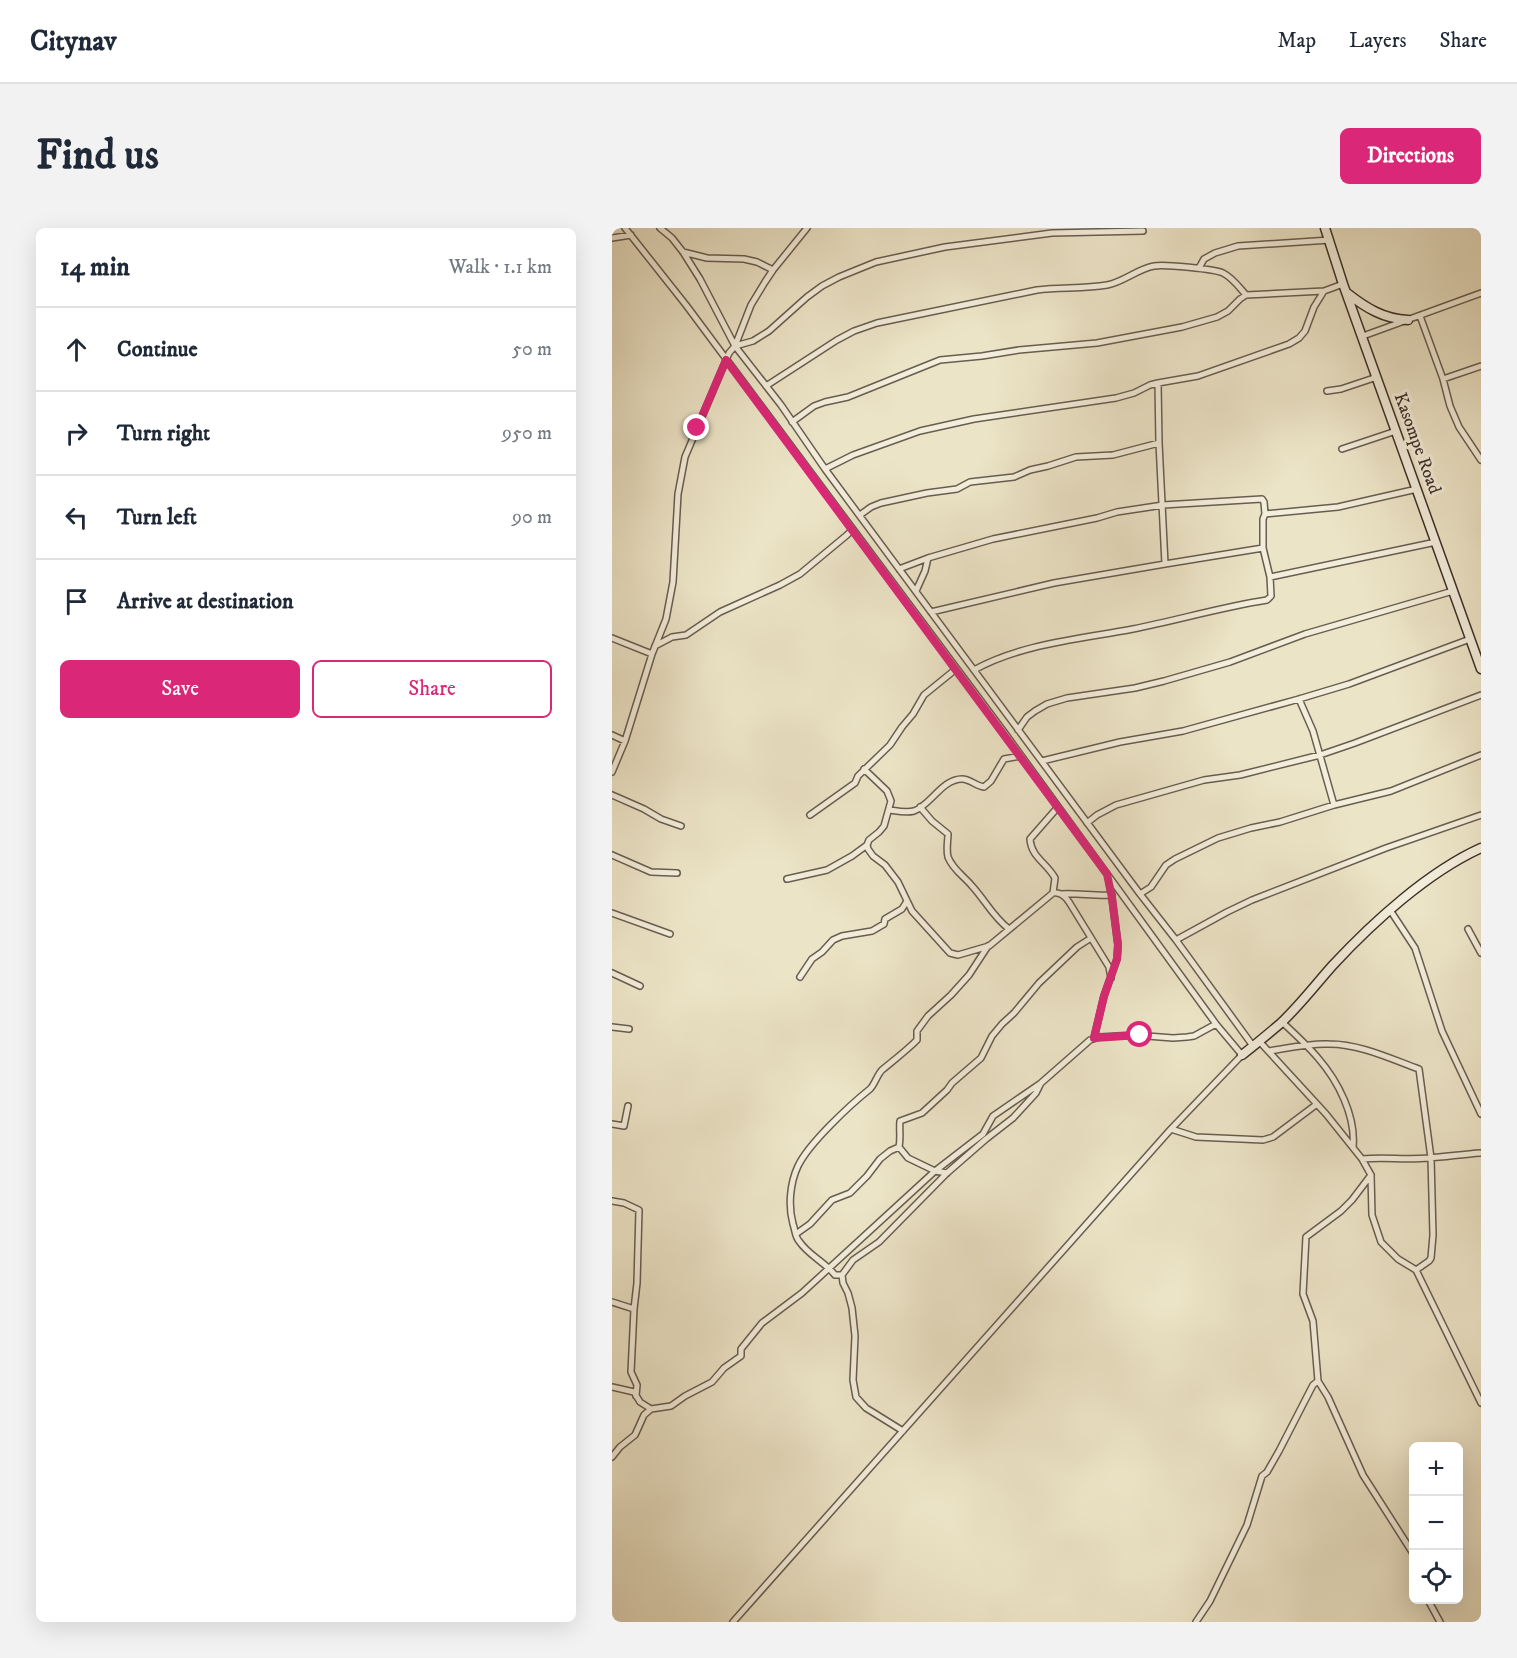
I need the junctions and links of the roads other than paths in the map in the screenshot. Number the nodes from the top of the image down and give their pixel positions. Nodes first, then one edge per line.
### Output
1 (626, 228) edge
2 (660, 228) edge
3 (807, 228) edge
4 (1325, 228) edge
5 (1143, 231) dead end
6 (631, 236) junction
7 (612, 238) edge
8 (1330, 240) junction
9 (683, 252) junction
10 (1199, 268) junction
11 (773, 270) junction
12 (1343, 284) junction
13 (1324, 291) junction
14 (1347, 293) junction
15 (1481, 294) edge
16 (1246, 295) junction
17 (1420, 316) junction
18 (1408, 320) junction
19 (1362, 336) junction
20 (735, 346) junction
21 (726, 360) junction
22 (1481, 366) edge
23 (1377, 377) junction
24 (1443, 379) junction
25 (1158, 382) junction
26 (766, 387) junction
27 (1327, 391) dead end
28 (792, 422) junction
29 (1396, 431) junction
30 (1159, 443) junction
31 (1342, 449) dead end
32 (1481, 460) edge
33 (825, 469) junction
34 (1417, 489) junction
35 (1163, 505) junction
36 (1265, 514) junction
37 (860, 515) junction
38 (852, 530) junction
39 (1436, 542) junction
40 (1263, 548) junction
41 (928, 558) junction
42 (1165, 564) junction
43 (899, 569) junction
44 (1270, 577) junction
45 (916, 591) junction
46 (1453, 591) junction
47 (931, 612) junction
48 (612, 638) edge
49 (1470, 639) junction
50 (656, 645) junction
51 (652, 654) junction
52 (956, 669) junction
53 (1481, 669) edge
54 (974, 670) junction
55 (1481, 695) edge
56 (1299, 699) junction
57 (1018, 730) junction
58 (612, 735) edge
59 (626, 741) junction
60 (1320, 755) junction
61 (1481, 755) edge
62 (1021, 756) junction
63 (1042, 761) junction
64 (864, 769) junction
65 (612, 772) edge
66 (612, 795) edge
67 (1334, 805) junction
68 (920, 807) junction
69 (1058, 807) junction
70 (890, 810) junction
71 (810, 814) dead end
72 (1481, 815) edge
73 (1087, 823) junction
74 (681, 826) dead end
75 (867, 845) junction
76 (1481, 848) edge
77 (612, 855) edge
78 (677, 873) dead end
79 (1107, 874) junction
80 (787, 879) dead end
81 (1053, 893) junction
82 (1061, 894) junction
83 (1140, 894) junction
84 (1112, 895) junction
85 (907, 901) junction
86 (1390, 910) junction
87 (612, 913) edge
88 (1009, 929) junction
89 (1468, 929) dead end
90 (670, 934) dead end
91 (1091, 938) junction
92 (1176, 940) junction
93 (988, 946) junction
94 (1481, 953) edge
95 (612, 973) edge
96 (800, 977) dead end
97 (1110, 978) junction
98 (640, 986) dead end
99 (1282, 1022) junction
100 (1216, 1024) junction
101 (612, 1027) edge
102 (629, 1029) dead end
103 (1094, 1038) junction
104 (1256, 1044) junction
105 (1306, 1045) junction
106 (1269, 1051) junction
107 (1242, 1055) junction
108 (1041, 1083) junction
109 (1317, 1104) junction
110 (627, 1106) dead end
111 (1481, 1114) edge
112 (612, 1124) edge
113 (1171, 1129) junction
114 (1481, 1146) edge
115 (899, 1147) junction
116 (1353, 1147) junction
117 (1481, 1153) edge
118 (1431, 1158) junction
119 (1362, 1160) junction
120 (935, 1171) junction
121 (947, 1173) junction
122 (1371, 1175) junction
123 (612, 1201) edge
124 (796, 1234) junction
125 (829, 1267) junction
126 (1416, 1270) junction
127 (842, 1275) junction
128 (612, 1302) edge
129 (634, 1309) junction
130 (1318, 1381) junction
131 (612, 1387) edge
132 (636, 1395) junction
133 (1481, 1403) edge
134 (651, 1409) junction
135 (903, 1431) junction
136 (612, 1457) edge
137 (1410, 1550) edge
138 (1431, 1604) edge
139 (733, 1622) edge
140 (1197, 1622) edge
141 (1440, 1622) edge

1 - 6 street
2 - 9 street
3 - 11 street
4 - 8 street, Kasompe Road
5 - 20 street
6 - 7 street
6 - 21 street
8 - 10 street
8 - 12 street, Kasompe Road
9 - 11 street
9 - 20 street
10 - 16 street
10 - 26 street
11 - 20 street
12 - 13 street
12 - 14 street, Kasompe Road
13 - 16 street
13 - 25 street
14 - 18 street
14 - 19 street, Kasompe Road
15 - 17 street
16 - 28 street
17 - 18 street
17 - 24 street
18 - 19 street
19 - 23 street, Kasompe Road
20 - 21 street
20 - 26 street
21 - 38 street
21 - 50 street
22 - 24 street
23 - 27 street
23 - 29 street, Kasompe Road
24 - 32 street
25 - 30 street
25 - 33 street
26 - 28 street
28 - 33 street
29 - 31 street
29 - 34 street, Kasompe Road
30 - 35 street
30 - 37 street
33 - 37 street
34 - 36 street
34 - 39 street, Kasompe Road
35 - 36 street
35 - 41 street
35 - 42 street
36 - 40 street
37 - 43 street
38 - 50 street
38 - 52 street
39 - 44 street
39 - 46 street, Kasompe Road
40 - 42 street
40 - 44 street
41 - 43 street
41 - 45 street
42 - 47 street
43 - 45 street
44 - 54 street
45 - 47 street
46 - 49 street, Kasompe Road
46 - 57 street
47 - 54 street
48 - 51 street
49 - 53 street, Kasompe Road
49 - 56 street
50 - 51 street
51 - 59 street
52 - 62 street
52 - 64 street
54 - 57 street
55 - 60 street
56 - 60 street
56 - 63 street
57 - 63 street
58 - 59 street
59 - 65 street
60 - 67 street
60 - 73 street
61 - 67 street
62 - 68 street
62 - 69 street
63 - 73 street
64 - 70 street
64 - 71 street
66 - 74 street
67 - 83 street
68 - 70 street
68 - 88 street
69 - 79 street
69 - 81 street
70 - 75 street
72 - 92 street
73 - 83 street
75 - 80 street
75 - 85 street
76 - 86 street
77 - 78 street
79 - 84 street
79 - 100 street
81 - 82 street
81 - 88 street
82 - 84 street
82 - 91 street
83 - 92 street
84 - 97 street
85 - 93 street
85 - 96 street
86 - 99 street
86 - 111 street
87 - 90 street
88 - 93 street
89 - 94 street
91 - 97 street
91 - 115 street
92 - 104 street
93 - 124 street
95 - 98 street
97 - 103 street
99 - 104 street
99 - 105 street
100 - 103 street
100 - 107 street
101 - 102 street
103 - 108 street
104 - 106 street
104 - 107 street
105 - 106 street
105 - 116 street
105 - 118 street
106 - 109 street
107 - 113 street
108 - 120 street
108 - 121 street
109 - 113 street
109 - 116 street
110 - 112 street
113 - 135 street
114 - 117 street
115 - 120 street
115 - 124 street
116 - 119 street
117 - 118 street
118 - 119 street
118 - 126 street
119 - 122 street
120 - 121 street
120 - 125 street
121 - 127 street
122 - 126 street
122 - 130 street
123 - 129 street
124 - 125 street
125 - 127 street
125 - 134 street
126 - 133 street
127 - 135 street
128 - 129 street
129 - 132 street
130 - 137 street
130 - 140 street
131 - 132 street
132 - 134 street
134 - 136 street
135 - 139 street
138 - 141 street

